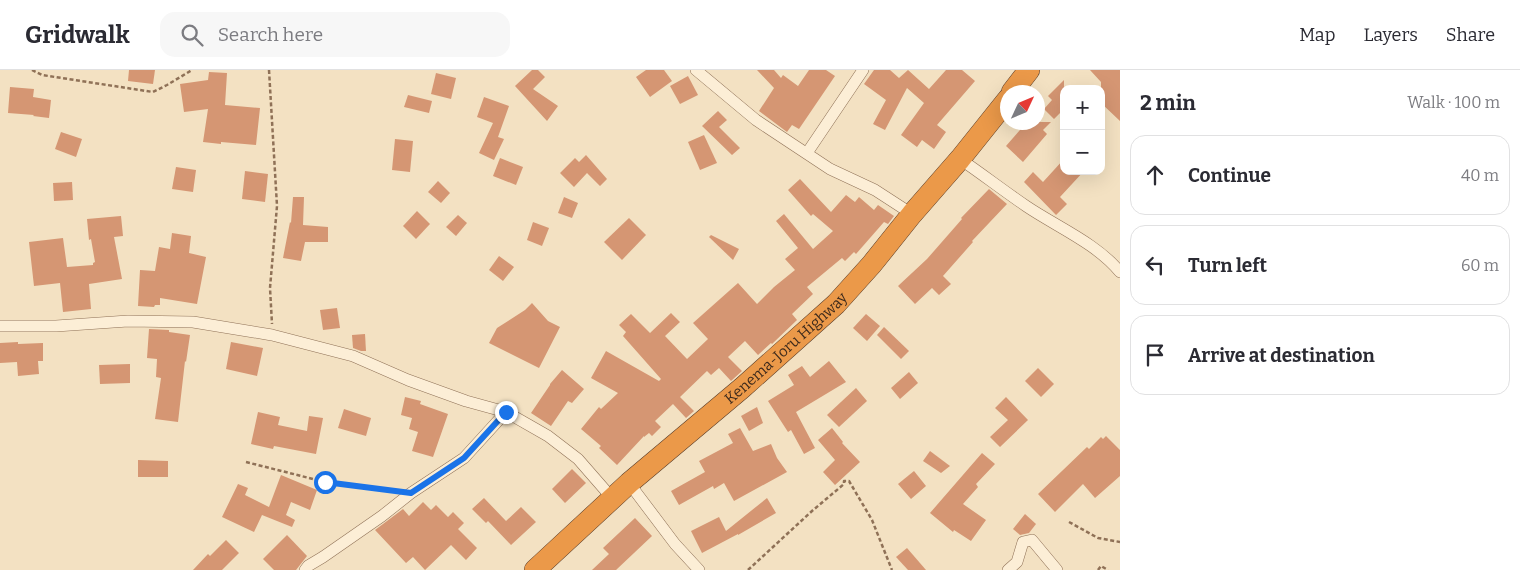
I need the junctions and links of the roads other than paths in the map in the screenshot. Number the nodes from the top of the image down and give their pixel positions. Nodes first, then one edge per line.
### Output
1 (696, 70) edge
2 (863, 70) edge
3 (1029, 70) edge
4 (1017, 85) edge
5 (1000, 109) edge
6 (807, 153) junction
7 (960, 159) junction
8 (912, 214) junction
9 (1120, 272) edge
10 (0, 326) edge
11 (506, 412) junction
12 (629, 483) junction
13 (612, 498) junction
14 (305, 570) edge
15 (535, 570) edge
16 (699, 570) edge
17 (1008, 570) edge
18 (1058, 570) edge

1 - 6 street
2 - 6 street
3 - 4 highway
5 - 7 highway, Kenema-Joru Highway
6 - 8 street
7 - 8 highway, Kenema-Joru Highway
7 - 9 street
8 - 12 highway, Kenema-Joru Highway
10 - 11 street
11 - 13 street
11 - 14 street
12 - 13 highway, Kenema-Joru Highway
12 - 16 street
13 - 15 highway, Kenema-Joru Highway
17 - 18 street

